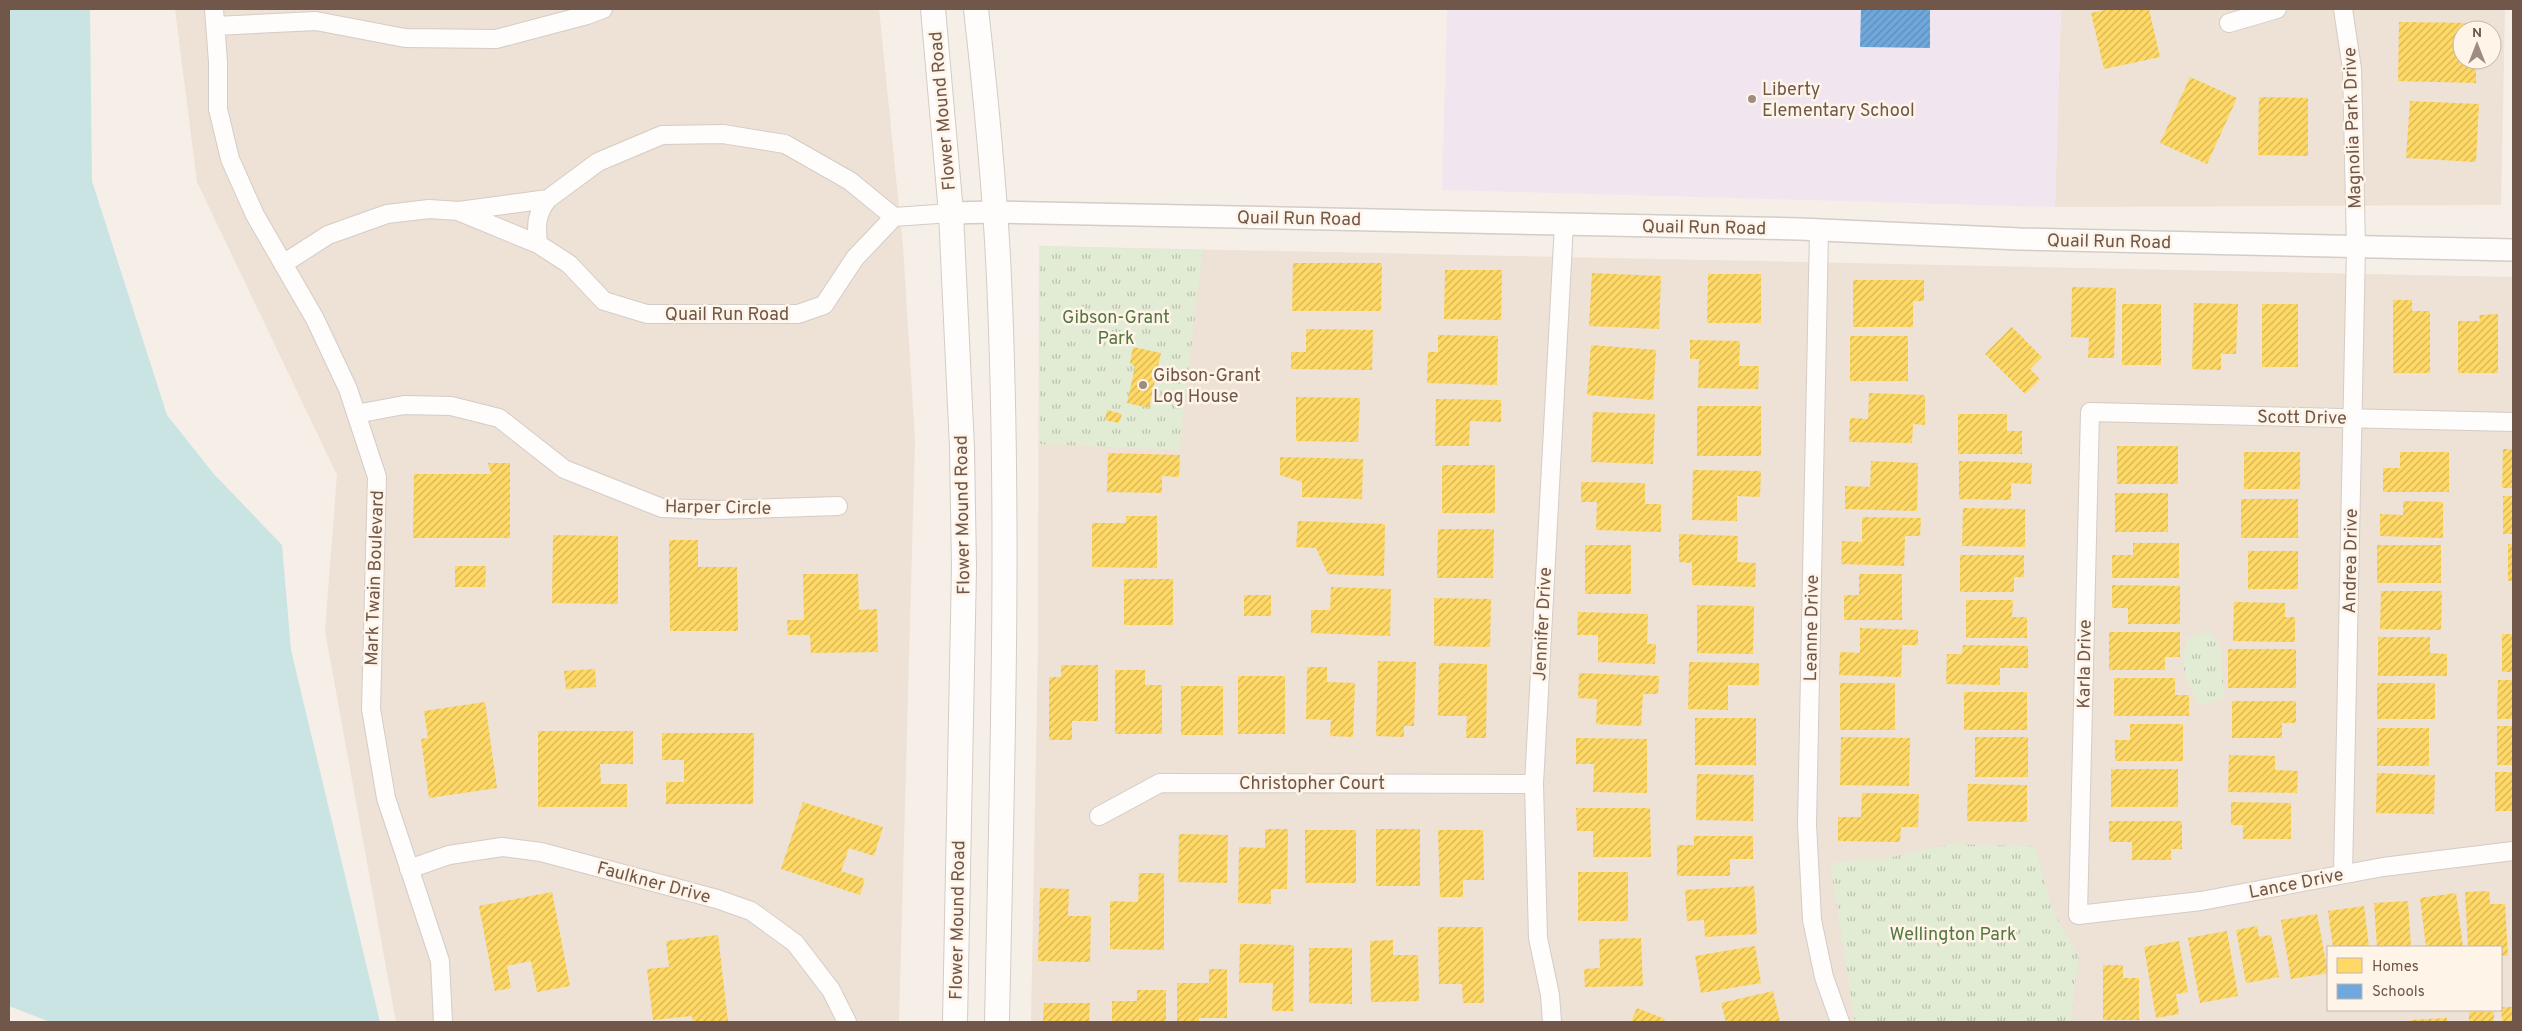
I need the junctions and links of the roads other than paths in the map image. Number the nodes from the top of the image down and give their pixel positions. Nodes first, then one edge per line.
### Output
1 (603, 9) edge
2 (933, 9) edge
3 (976, 9) edge
4 (2277, 9) edge
5 (2343, 9) edge
6 (215, 17) edge
7 (2229, 23) dead end
8 (548, 198) junction
9 (459, 211) junction
10 (994, 212) junction
11 (951, 213) junction
12 (894, 217) junction
13 (1564, 224) junction
14 (1819, 230) junction
15 (538, 244) junction
16 (2356, 247) junction
17 (2513, 250) edge
18 (283, 264) junction
19 (2090, 412) joint
20 (356, 414) junction
21 (2354, 418) junction
22 (2513, 422) edge
23 (838, 506) dead end
24 (1534, 784) junction
25 (1099, 816) dead end
26 (2513, 851) edge
27 (409, 870) junction
28 (2343, 874) junction
29 (2078, 915) joint
30 (443, 1022) edge
31 (847, 1022) edge
32 (955, 1022) edge
33 (997, 1022) edge
34 (1552, 1022) edge
35 (1840, 1022) edge

1 - 6 street
2 - 11 main road, Flower Mound Road
3 - 10 main road
4 - 7 street
5 - 16 street, Magnolia Park Drive
6 - 18 street, Mark Twain Boulevard
8 - 9 street, Quail Run Road
8 - 12 street, Quail Run Road
8 - 15 street, Quail Run Road
9 - 15 street, Quail Run Road
9 - 18 street, Quail Run Road
10 - 11 street, Quail Run Road
10 - 13 street, Quail Run Road
10 - 33 main road
11 - 12 street, Quail Run Road
11 - 32 main road, Flower Mound Road
12 - 15 street, Quail Run Road
13 - 14 street, Quail Run Road
13 - 24 street, Jennifer Drive
14 - 16 street, Quail Run Road
14 - 35 street, Leanne Drive
16 - 17 street, Quail Run Road
16 - 21 street, Andrea Drive
18 - 20 street, Mark Twain Boulevard
19 - 21 street, Scott Drive
19 - 29 street, Karla Drive
20 - 23 street, Harper Circle
20 - 27 street, Mark Twain Boulevard
21 - 22 street, Scott Drive
21 - 28 street, Andrea Drive
24 - 25 street, Christopher Court
24 - 34 street, Jennifer Drive
26 - 28 street, Lance Drive
27 - 30 street, Mark Twain Boulevard
27 - 31 street, Faulkner Drive
28 - 29 street, Lance Drive

